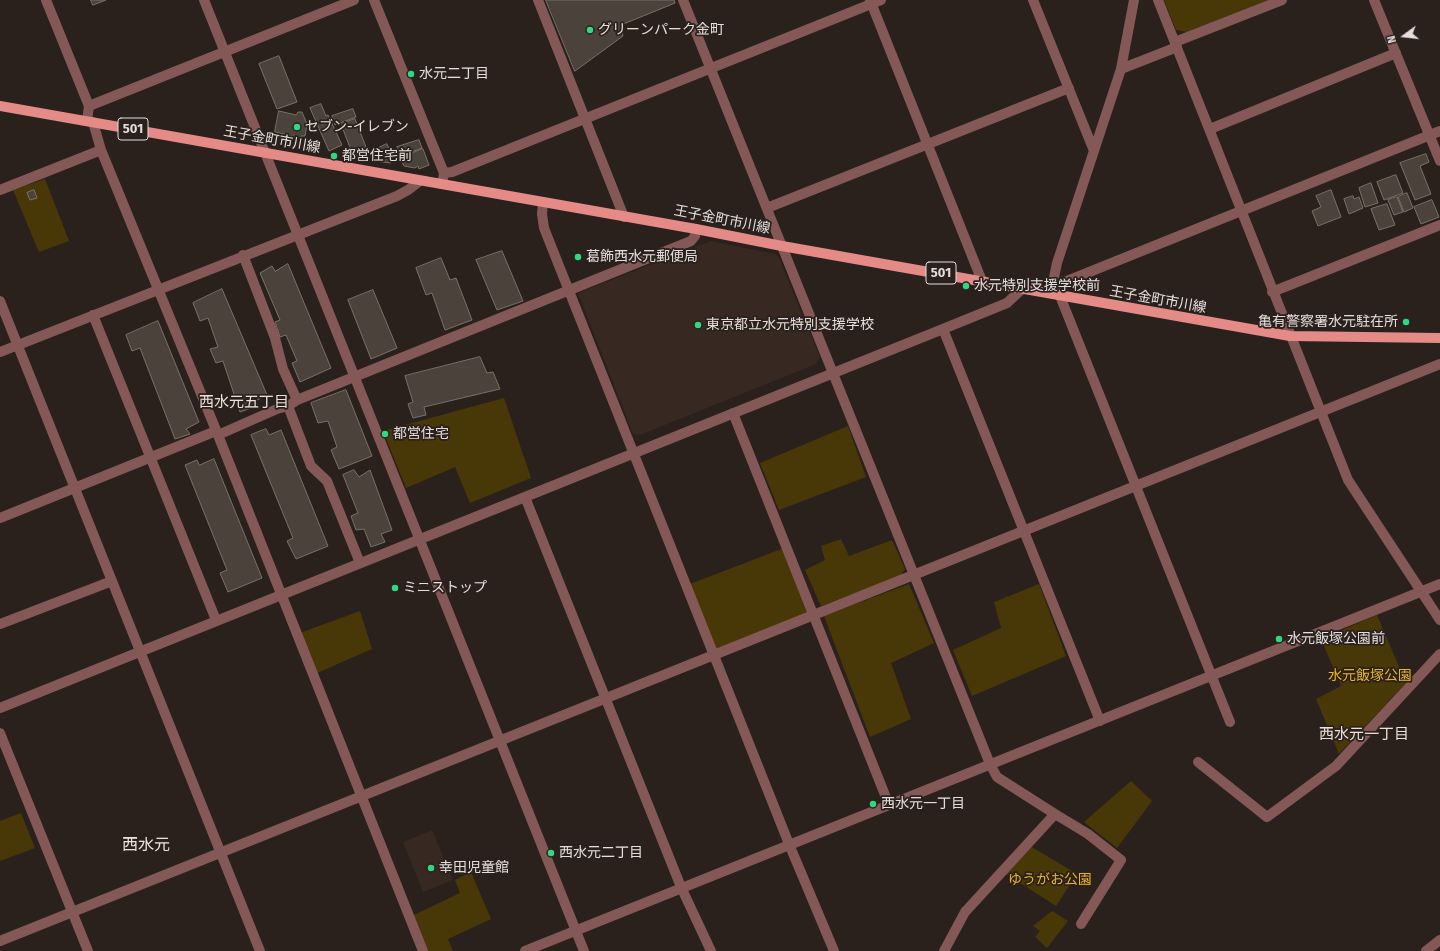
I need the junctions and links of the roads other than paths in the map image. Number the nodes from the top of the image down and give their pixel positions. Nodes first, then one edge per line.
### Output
1 (46, 0) edge
2 (204, 0) edge
3 (354, 0) edge
4 (374, 0) edge
5 (538, 0) edge
6 (683, 0) edge
7 (1033, 0) edge
8 (1134, 0) edge
9 (1158, 0) edge
10 (1282, 0) edge
11 (1374, 0) edge
12 (874, 1) edge
13 (1176, 45) junction
14 (225, 51) junction
15 (1396, 53) junction
16 (710, 68) junction
17 (1121, 69) junction
18 (1068, 88) junction
19 (0, 106) edge
20 (89, 106) junction
21 (586, 118) junction
22 (90, 121) junction
23 (1210, 129) junction
24 (1440, 131) edge
25 (1430, 135) junction
26 (928, 143) junction
27 (101, 150) junction
28 (1094, 151) junction
29 (265, 154) junction
30 (1440, 161) edge
31 (444, 173) junction
32 (420, 181) junction
33 (443, 185) junction
34 (0, 190) edge
35 (543, 202) junction
36 (767, 208) junction
37 (1241, 210) junction
38 (624, 217) junction
39 (1440, 225) edge
40 (696, 229) junction
41 (296, 234) junction
42 (782, 246) junction
43 (243, 255) junction
44 (982, 281) junction
45 (1023, 288) junction
46 (158, 289) junction
47 (569, 290) junction
48 (1054, 292) junction
49 (1272, 292) junction
50 (0, 301) edge
51 (93, 315) junction
52 (943, 329) junction
53 (1290, 336) junction
54 (1440, 338) edge
55 (17, 344) junction
56 (0, 352) edge
57 (1440, 364) edge
58 (833, 372) junction
59 (355, 376) junction
60 (297, 400) junction
61 (288, 406) junction
62 (1321, 412) junction
63 (733, 413) junction
64 (217, 433) junction
65 (634, 452) junction
66 (150, 458) junction
67 (1135, 486) junction
68 (74, 488) junction
69 (525, 497) junction
70 (0, 518) edge
71 (1023, 531) junction
72 (419, 539) junction
73 (360, 563) junction
74 (913, 575) junction
75 (112, 581) junction
76 (1440, 584) edge
77 (1421, 592) junction
78 (280, 595) junction
79 (813, 616) junction
80 (216, 620) junction
81 (1440, 620) edge
82 (0, 624) edge
83 (140, 651) junction
84 (1440, 654) edge
85 (715, 656) junction
86 (1211, 675) junction
87 (606, 700) junction
88 (0, 708) edge
89 (1100, 721) junction
90 (1230, 722) dead end
91 (0, 733) edge
92 (501, 742) junction
93 (1198, 762) dead end
94 (990, 764) junction
95 (361, 797) junction
96 (889, 805) junction
97 (1055, 814) junction
98 (789, 844) junction
99 (221, 853) junction
100 (681, 887) junction
101 (73, 912) junction
102 (1081, 924) dead end
103 (576, 931) junction
104 (1440, 940) edge
105 (0, 941) edge
106 (88, 951) edge
107 (260, 951) edge
108 (423, 951) edge
109 (525, 951) edge
110 (584, 951) edge
111 (711, 951) edge
112 (834, 951) edge
113 (944, 951) edge
114 (1426, 951) edge

1 - 20 street
2 - 14 street
3 - 14 street
4 - 31 street
5 - 21 street
6 - 16 street
7 - 18 street
8 - 17 street
9 - 13 street
10 - 13 street
11 - 15 street
12 - 16 street
12 - 26 street
13 - 17 street
13 - 23 street
14 - 20 street
14 - 29 street
15 - 23 street
15 - 25 street
16 - 21 street
16 - 36 street
17 - 28 street
18 - 26 street
18 - 28 street
19 - 22 main road, 王子金町市川線 / 501
20 - 22 street
21 - 31 street
21 - 38 street
22 - 27 street
22 - 29 main road, 王子金町市川線 / 501
23 - 37 street
24 - 25 street
25 - 30 street
25 - 37 street
26 - 36 street
26 - 44 street
27 - 34 street
27 - 46 street
28 - 48 street
29 - 32 main road, 王子金町市川線 / 501
29 - 41 street
31 - 33 street
32 - 33 main road, 王子金町市川線 / 501
32 - 41 street
33 - 35 main road, 王子金町市川線 / 501
35 - 38 main road, 王子金町市川線 / 501
35 - 47 street
36 - 42 street
37 - 48 street
37 - 49 street
38 - 40 main road, 王子金町市川線 / 501
39 - 49 street
40 - 42 main road, 王子金町市川線 / 501
40 - 47 street
41 - 43 street
41 - 59 street
42 - 44 main road, 王子金町市川線 / 501
42 - 58 street
43 - 46 street
43 - 60 street
44 - 45 main road, 王子金町市川線 / 501
45 - 48 main road, 王子金町市川線 / 501
45 - 52 street
46 - 51 street
46 - 64 street
47 - 59 street
47 - 65 street
48 - 53 main road, 王子金町市川線 / 501
48 - 67 street
49 - 53 street
50 - 55 street
51 - 55 street
51 - 66 street
52 - 58 street
52 - 71 street
53 - 54 main road, 王子金町市川線 / 501
53 - 62 street
55 - 56 street
55 - 68 street
57 - 62 street
58 - 63 street
58 - 74 street
59 - 60 street
59 - 72 street
60 - 61 street
61 - 64 street
61 - 73 street
62 - 67 street
62 - 77 street
63 - 65 street
63 - 79 street
64 - 66 street
64 - 78 street
65 - 69 street
65 - 85 street
66 - 68 street
66 - 80 street
67 - 71 street
67 - 86 street
68 - 70 street
68 - 75 street
69 - 72 street
69 - 87 street
71 - 74 street
71 - 89 street
72 - 73 street
72 - 92 street
73 - 78 street
74 - 79 street
74 - 94 street
75 - 82 street
75 - 83 street
76 - 77 street
77 - 81 street
77 - 86 street
78 - 80 street
78 - 95 street
79 - 85 street
79 - 96 street
80 - 83 street
83 - 88 street
83 - 99 street
84 - 93 street
85 - 87 street
85 - 98 street
86 - 89 street
86 - 90 street
87 - 92 street
87 - 100 street
89 - 94 street
91 - 101 street
92 - 95 street
92 - 103 street
94 - 96 street
94 - 97 street
95 - 99 street
95 - 108 street
96 - 98 street
97 - 102 street
97 - 113 street
98 - 100 street
98 - 112 street
99 - 101 street
99 - 107 street
100 - 103 street
100 - 111 street
101 - 105 street
101 - 106 street
103 - 109 street
103 - 110 street
104 - 114 street

